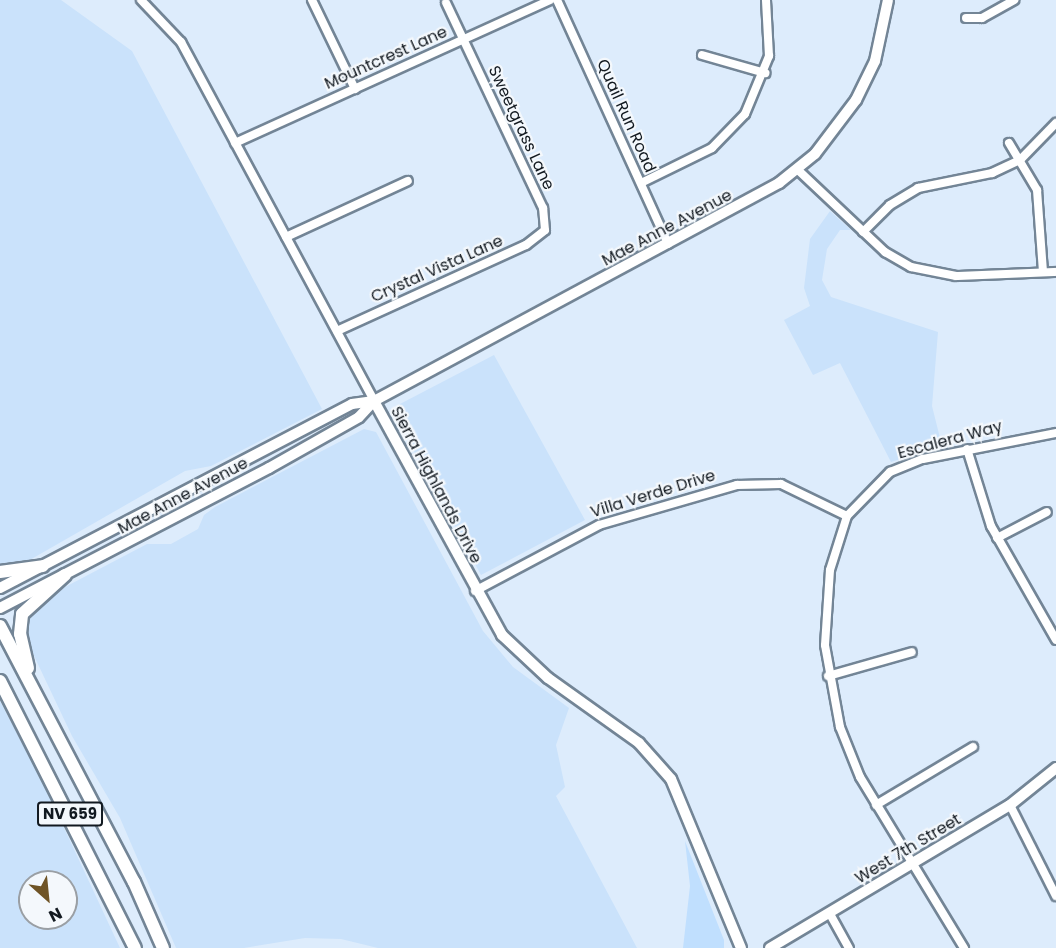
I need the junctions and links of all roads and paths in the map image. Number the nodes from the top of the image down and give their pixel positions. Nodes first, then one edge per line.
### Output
1 (141, 0) edge
2 (312, 0) edge
3 (550, 0) edge
4 (557, 0) edge
5 (766, 0) edge
6 (888, 0) edge
7 (1014, 0) edge
8 (446, 3) dead end
9 (966, 18) dead end
10 (463, 40) junction
11 (702, 55) dead end
12 (765, 73) junction
13 (355, 89) junction
14 (1056, 123) edge
15 (235, 143) junction
16 (1009, 143) dead end
17 (1020, 160) junction
18 (798, 170) junction
19 (408, 181) dead end
20 (641, 183) junction
21 (545, 231) joint
22 (863, 232) junction
23 (286, 237) junction
24 (668, 244) junction
25 (1043, 272) junction
26 (1056, 272) edge
27 (337, 331) junction
28 (374, 401) junction
29 (1056, 433) edge
30 (967, 449) junction
31 (1047, 512) dead end
32 (847, 516) junction
33 (998, 538) junction
34 (43, 566) junction
35 (0, 572) edge
36 (65, 575) junction
37 (0, 588) edge
38 (475, 591) junction
39 (0, 608) edge
40 (0, 626) edge
41 (1056, 640) edge
42 (912, 652) dead end
43 (828, 676) junction
44 (0, 681) edge
45 (32, 686) junction
46 (972, 747) dead end
47 (1056, 768) edge
48 (876, 805) junction
49 (1010, 805) junction
50 (914, 864) junction
51 (1056, 896) edge
52 (830, 914) junction
53 (135, 948) edge
54 (163, 948) edge
55 (741, 948) edge
56 (770, 948) edge
57 (849, 948) edge
58 (964, 948) edge

1 - 15 street, Sierra Highlands Drive
2 - 13 street
3 - 10 street, Mountcrest Lane
4 - 20 street, Quail Run Road
5 - 12 street
6 - 18 main road, Mae Anne Avenue
7 - 9 street
8 - 10 street, Sweetgrass Lane
10 - 13 street, Mountcrest Lane
10 - 21 street, Sweetgrass Lane
11 - 12 street
12 - 20 street
13 - 15 street, Mountcrest Lane
14 - 17 street
15 - 23 street, Sierra Highlands Drive
16 - 17 street
17 - 22 street
17 - 25 street
18 - 22 street
18 - 24 main road, Mae Anne Avenue
19 - 23 street
20 - 24 street, Quail Run Road
21 - 27 street, Crystal Vista Lane
22 - 25 street
23 - 27 street, Sierra Highlands Drive
24 - 28 main road, Mae Anne Avenue
25 - 26 street
27 - 28 street, Sierra Highlands Drive
28 - 34 main road, Mae Anne Avenue
28 - 36 main road, Mae Anne Avenue
28 - 38 main road, Sierra Highlands Drive
29 - 30 street, Escalera Way
30 - 32 street, Escalera Way
30 - 33 street
31 - 33 street
32 - 38 street, Villa Verde Drive
32 - 43 street, Escalera Way
33 - 41 street
34 - 35 main road
34 - 37 main road, Mae Anne Avenue
36 - 39 main road, Mae Anne Avenue
36 - 45 main road
38 - 55 main road, Sierra Highlands Drive
40 - 45 main road, NV 659
42 - 43 street
43 - 48 street, Escalera Way
44 - 53 main road, NV 659
45 - 54 main road, NV 659
46 - 48 street
47 - 49 main road, West 7th Street
48 - 50 street, Escalera Way
49 - 50 main road, West 7th Street
49 - 51 street
50 - 52 main road, West 7th Street
50 - 58 street, Escalera Way
52 - 56 main road, West 7th Street
52 - 57 street

